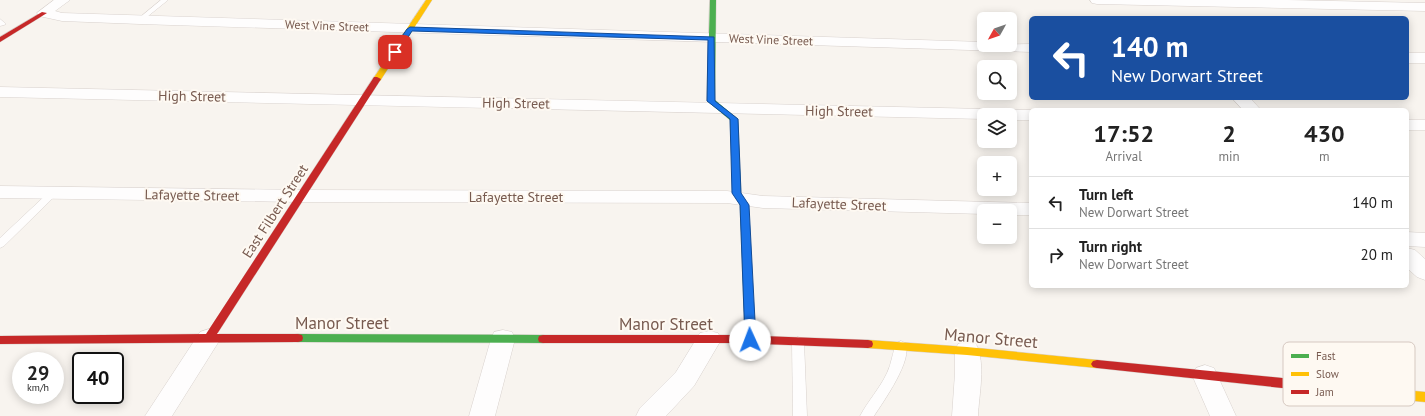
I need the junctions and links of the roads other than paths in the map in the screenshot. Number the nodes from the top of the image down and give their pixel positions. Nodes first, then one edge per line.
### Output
1 (62, 0) edge
2 (165, 0) edge
3 (429, 0) edge
4 (712, 0) edge
5 (1097, 0) edge
6 (1138, 0) edge
7 (1181, 1) edge
8 (43, 7) edge
9 (1425, 7) edge
10 (1151, 14) dead end
11 (140, 20) junction
12 (1, 23) edge
13 (410, 29) junction
14 (712, 38) junction
15 (0, 40) edge
16 (1029, 48) edge
17 (1409, 58) edge
18 (1425, 58) edge
19 (0, 92) edge
20 (364, 100) junction
21 (1242, 100) edge
22 (719, 108) junction
23 (1251, 108) edge
24 (1029, 115) edge
25 (1409, 125) edge
26 (1425, 125) edge
27 (0, 192) edge
28 (53, 193) junction
29 (302, 196) junction
30 (740, 199) junction
31 (1029, 209) edge
32 (1409, 239) edge
33 (1425, 240) edge
34 (0, 244) edge
35 (1409, 257) edge
36 (1425, 272) edge
37 (209, 338) junction
38 (504, 339) junction
39 (0, 340) edge
40 (709, 340) junction
41 (750, 340) junction
42 (798, 342) junction
43 (901, 346) junction
44 (967, 351) junction
45 (1205, 375) junction
46 (1283, 383) edge
47 (1415, 396) edge
48 (1425, 397) edge
49 (158, 416) edge
50 (482, 416) edge
51 (649, 416) edge
52 (800, 416) edge
53 (868, 416) edge
54 (966, 416) edge
55 (1224, 416) edge

1 - 8 street
2 - 11 lane
3 - 13 street, East Filbert Street
4 - 14 street
5 - 6 street
6 - 7 street
6 - 10 street
7 - 9 street
8 - 11 street, West Vine Street
8 - 12 street
8 - 15 street
11 - 13 street, West Vine Street
13 - 14 street, West Vine Street
13 - 20 street, East Filbert Street
14 - 16 street, West Vine Street
14 - 22 street
17 - 18 street
19 - 20 street, High Street
20 - 22 street, High Street
20 - 29 street, East Filbert Street
21 - 23 street
22 - 24 street, High Street
22 - 30 street
25 - 26 street
27 - 28 street, Lafayette Street
28 - 29 street, Lafayette Street
28 - 34 lane
29 - 30 street, Lafayette Street
29 - 37 street, East Filbert Street
30 - 31 street, Lafayette Street
30 - 41 street
32 - 33 street
35 - 36 street
37 - 38 street, Manor Street
37 - 39 street, Manor Street
37 - 49 street
38 - 40 street, Manor Street
38 - 50 street
40 - 41 street, Manor Street
40 - 51 street
41 - 42 street, Manor Street
42 - 43 street, Manor Street
42 - 52 lane
43 - 44 street, Manor Street
43 - 53 lane
44 - 45 street, Manor Street
44 - 54 street
45 - 46 street, Manor Street
45 - 55 street
47 - 48 street, Manor Street

